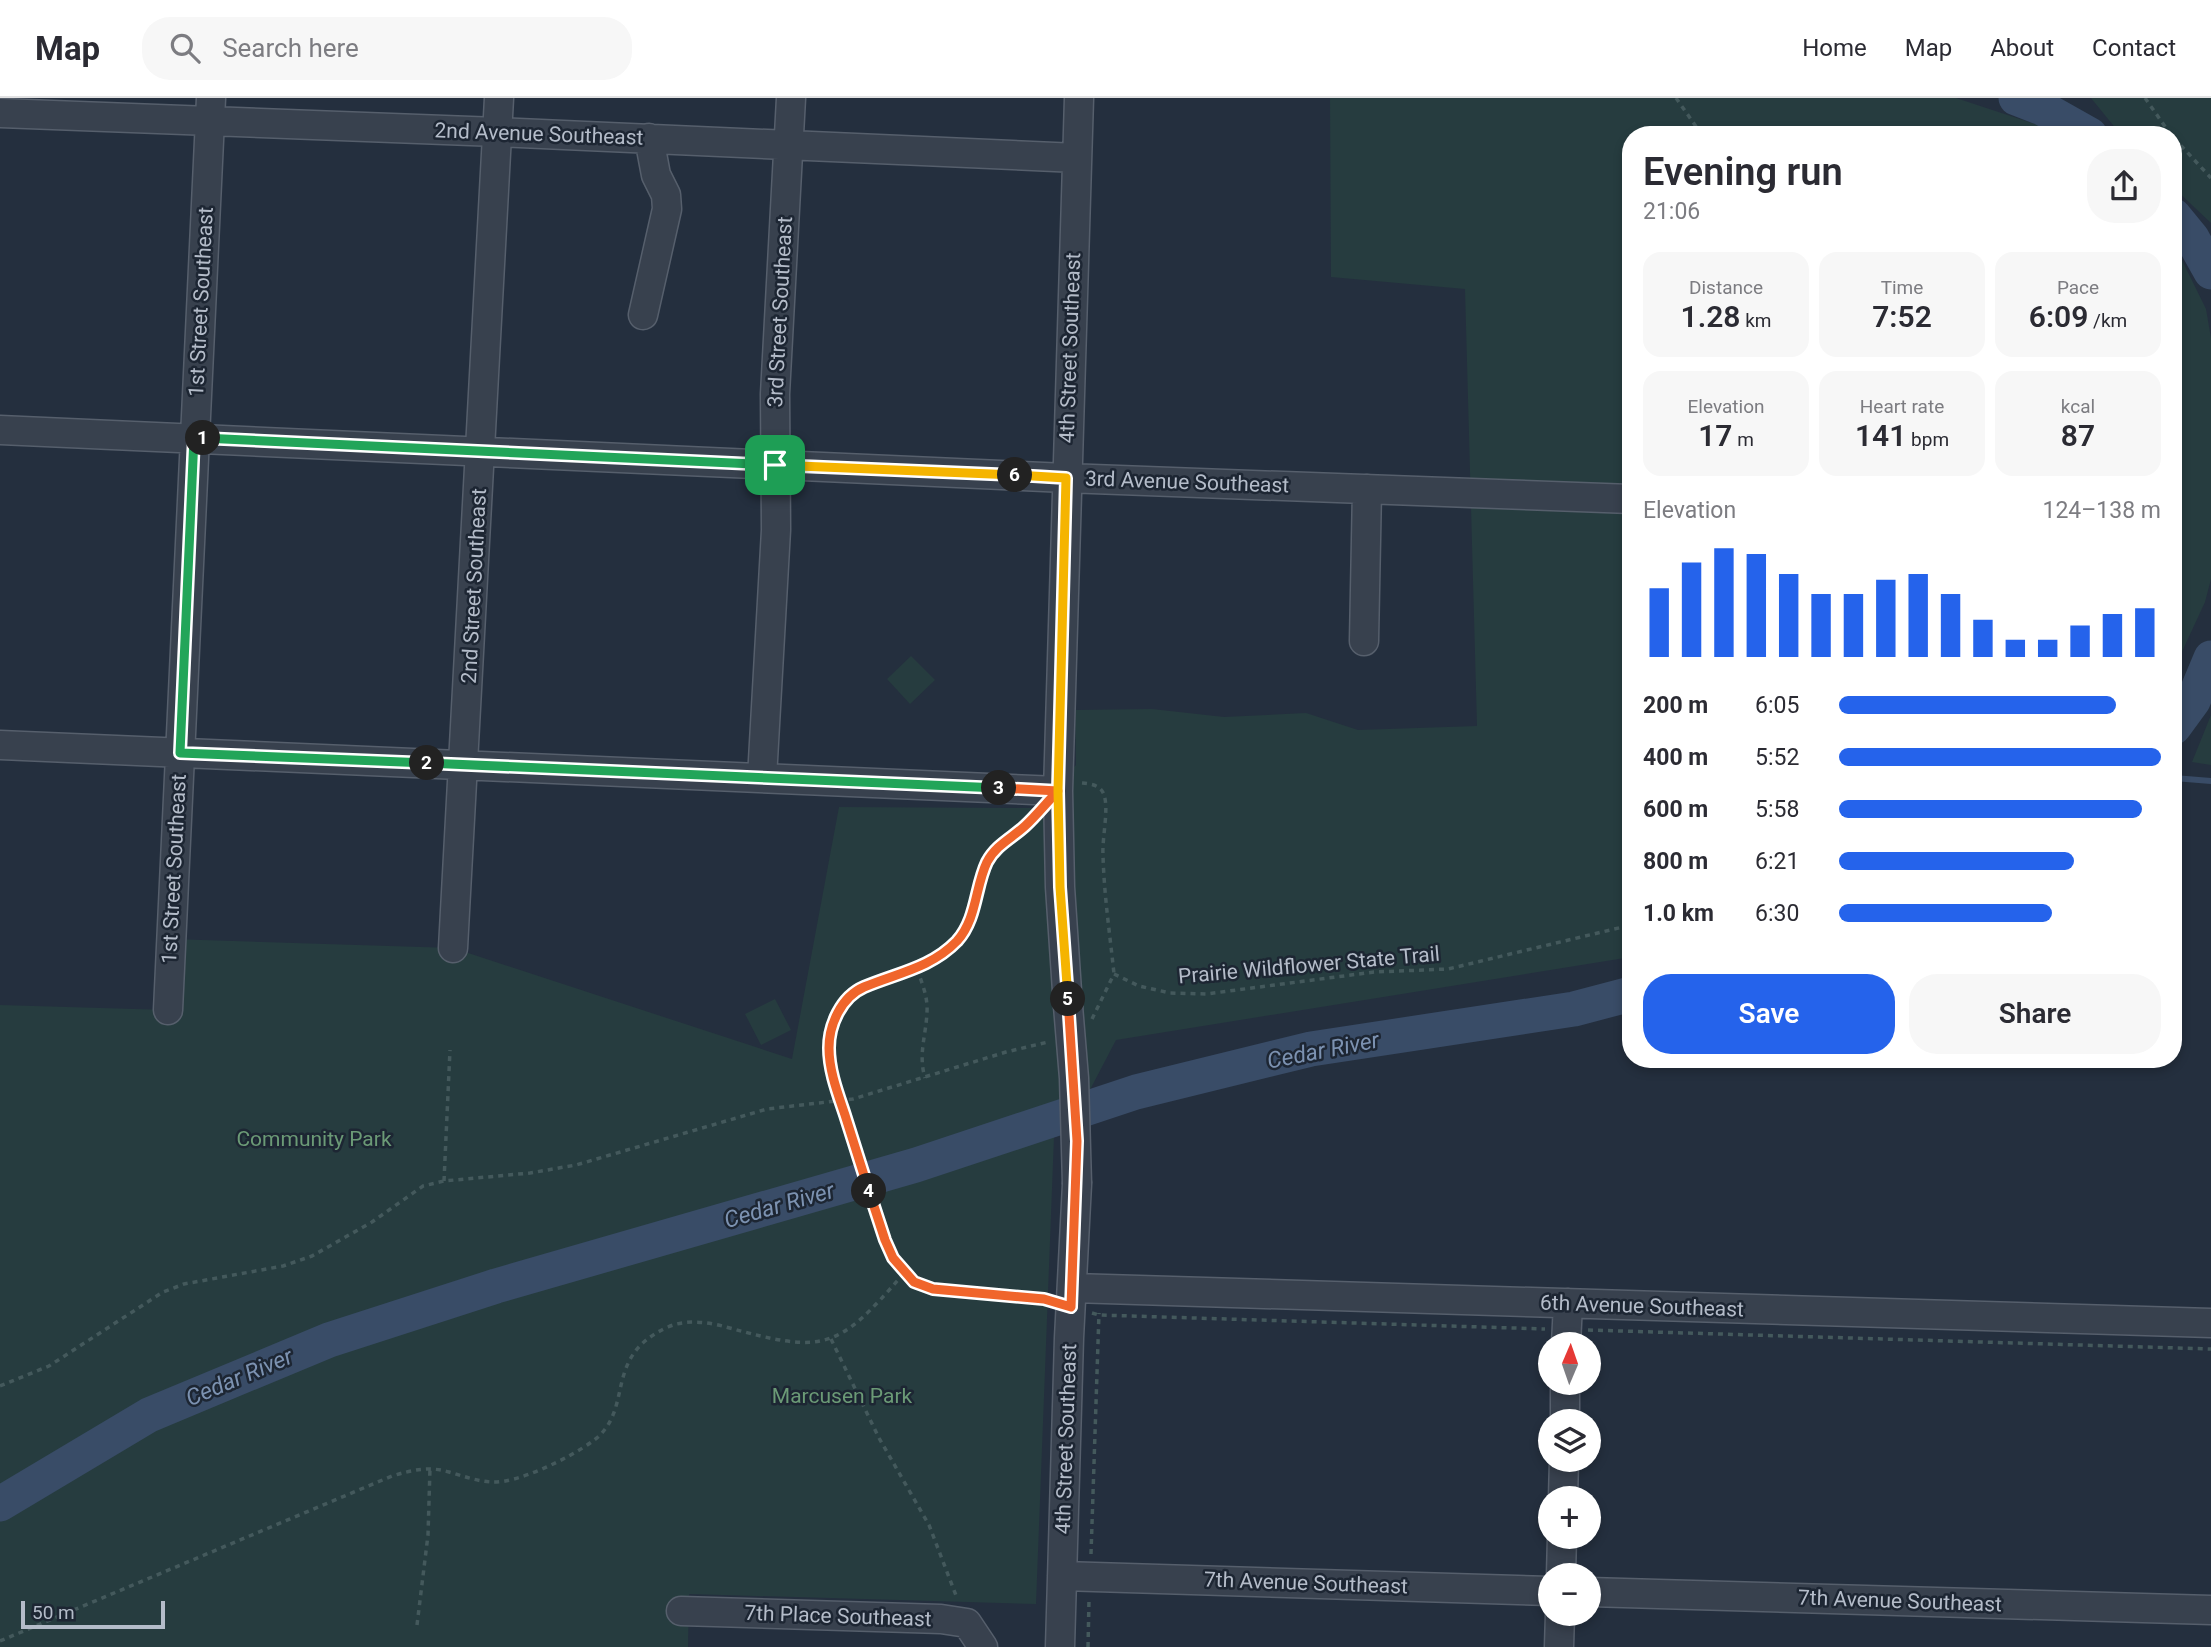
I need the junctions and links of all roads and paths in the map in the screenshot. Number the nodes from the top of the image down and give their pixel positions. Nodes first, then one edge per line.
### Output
1 (499, 98) edge
2 (791, 98) edge
3 (1079, 98) edge
4 (1676, 98) edge
5 (2146, 98) edge
6 (210, 109) edge
7 (0, 113) edge
8 (1696, 126) edge
9 (2165, 126) edge
10 (497, 132) junction
11 (649, 138) junction
12 (789, 144) junction
13 (2182, 147) edge
14 (1077, 158) junction
15 (2211, 178) edge
16 (643, 315) dead end
17 (0, 430) edge
18 (194, 437) junction
19 (481, 452) junction
20 (775, 465) junction
21 (1066, 478) junction
22 (1367, 489) junction
23 (1622, 499) edge
24 (1364, 641) dead end
25 (0, 745) edge
26 (180, 753) junction
27 (464, 765) junction
28 (762, 778) junction
29 (1058, 791) junction
30 (1622, 927) edge
31 (453, 948) dead end
32 (917, 969) junction
33 (1114, 975) junction
34 (168, 1010) dead end
35 (1078, 1014) junction
36 (1051, 1041) dead end
37 (450, 1050) dead end
38 (925, 1078) junction
39 (444, 1181) junction
40 (904, 1273) junction
41 (1072, 1298) junction
42 (1099, 1315) junction
43 (2211, 1323) edge
44 (1567, 1326) edge
45 (831, 1339) junction
46 (2211, 1349) edge
47 (0, 1386) edge
48 (430, 1468) junction
49 (1062, 1576) junction
50 (1090, 1577) junction
51 (1538, 1591) edge
52 (1601, 1592) edge
53 (2211, 1610) edge
54 (681, 1611) dead end
55 (967, 1623) junction
56 (417, 1625) dead end
57 (1560, 1626) edge
58 (0, 1641) edge
59 (983, 1647) edge
60 (1060, 1647) edge
61 (1088, 1647) edge
62 (1559, 1647) edge

1 - 10 street, 2nd Street Southeast
2 - 12 street, 3rd Street Southeast
3 - 14 street, 4th Street Southeast
4 - 8 path
5 - 9 path
6 - 7 street, 2nd Avenue Southeast
6 - 10 street, 2nd Avenue Southeast
6 - 18 street, 1st Street Southeast
10 - 11 street, 2nd Avenue Southeast
10 - 19 street, 2nd Street Southeast
11 - 12 street, 2nd Avenue Southeast
11 - 16 street
12 - 14 street, 2nd Avenue Southeast
12 - 20 street, 3rd Street Southeast
13 - 15 path
14 - 21 street, 4th Street Southeast
17 - 18 street, 3rd Avenue Southeast
18 - 19 street, 3rd Avenue Southeast
18 - 26 street, 1st Street Southeast
19 - 20 street, 3rd Avenue Southeast
19 - 27 street, 2nd Street Southeast
20 - 21 street, 3rd Avenue Southeast
20 - 28 street, 3rd Street Southeast
21 - 22 street, 3rd Avenue Southeast
21 - 29 street, 4th Street Southeast
22 - 23 street, 3rd Avenue Southeast
22 - 24 street
25 - 26 street
26 - 27 street
26 - 34 street, 1st Street Southeast
27 - 28 street
27 - 31 street, 2nd Street Southeast
28 - 29 street
29 - 32 path
29 - 33 path
29 - 35 street, 4th Street Southeast
30 - 33 path, Prairie Wildflower State Trail
32 - 38 path
32 - 40 path, bridge
33 - 35 path
35 - 41 street, 4th Street Southeast, bridge
36 - 38 path
37 - 39 path
38 - 39 path
39 - 47 path
40 - 41 path
40 - 45 path
41 - 42 path
41 - 44 street, 6th Avenue Southeast
41 - 49 street, 4th Street Southeast
42 - 44 path
42 - 50 path
43 - 44 street, 6th Avenue Southeast
44 - 46 path
45 - 48 path
45 - 55 path
48 - 56 path
48 - 58 path
49 - 50 street, 7th Avenue Southeast
49 - 60 street, 4th Street Southeast
50 - 51 street, 7th Avenue Southeast
50 - 61 path
52 - 53 street, 7th Avenue Southeast
54 - 55 street, 7th Place Southeast
55 - 59 street
57 - 62 street

